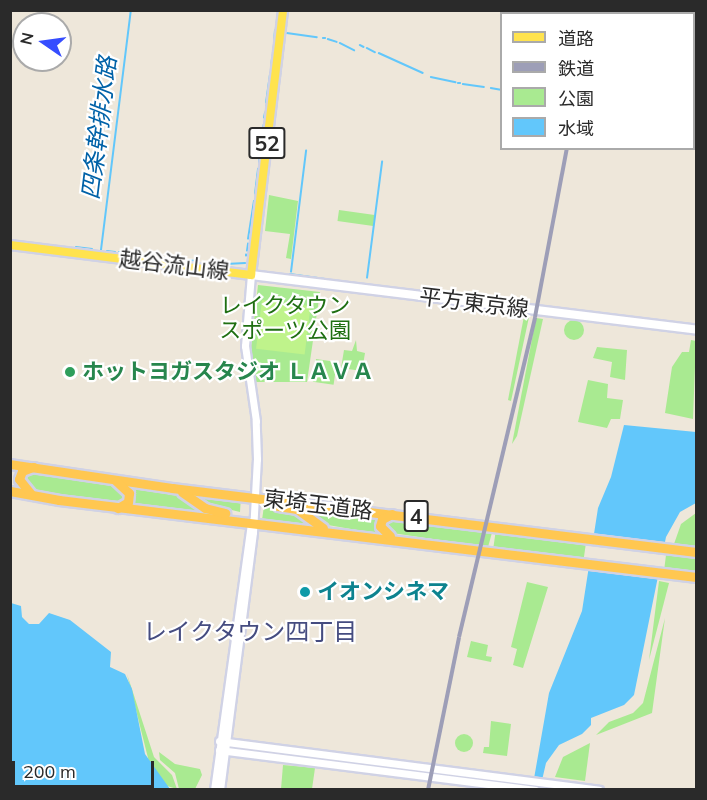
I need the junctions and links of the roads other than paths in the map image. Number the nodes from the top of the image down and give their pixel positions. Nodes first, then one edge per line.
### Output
1 (283, 10) edge
2 (10, 245) edge
3 (251, 275) junction
4 (696, 330) edge
5 (10, 464) edge
6 (33, 467) junction
7 (94, 475) junction
8 (172, 488) junction
9 (10, 491) edge
10 (254, 496) junction
11 (53, 500) junction
12 (118, 507) junction
13 (395, 514) junction
14 (251, 522) junction
15 (337, 532) junction
16 (430, 544) junction
17 (696, 552) edge
18 (696, 577) edge
19 (223, 741) junction
20 (222, 750) junction
21 (560, 788) edge
22 (214, 789) edge
23 (220, 789) edge
24 (535, 789) edge
25 (599, 789) edge

1 - 3 main road, 越谷流山線 / 52
2 - 3 main road, 越谷流山線
3 - 4 main road, 平方東京線
3 - 10 street
5 - 6 highway, 東埼玉道路 / 4
6 - 7 highway, 東埼玉道路 / 4
6 - 11 highway, 4
7 - 8 highway, 東埼玉道路 / 4
7 - 12 highway, 4
8 - 10 highway, 東埼玉道路 / 4
8 - 14 highway, 4
9 - 11 highway, 東埼玉道路 / 4
10 - 13 highway, 東埼玉道路 / 4
10 - 14 street
10 - 15 highway, 4
11 - 12 highway, 東埼玉道路 / 4
12 - 14 highway, 東埼玉道路 / 4
13 - 16 highway, 4
13 - 17 highway, 東埼玉道路 / 4
14 - 15 highway, 東埼玉道路 / 4
14 - 19 street
15 - 16 highway, 東埼玉道路 / 4
16 - 18 highway, 東埼玉道路 / 4
19 - 20 street
19 - 21 street
20 - 22 street
20 - 23 street
20 - 24 street
21 - 25 street

